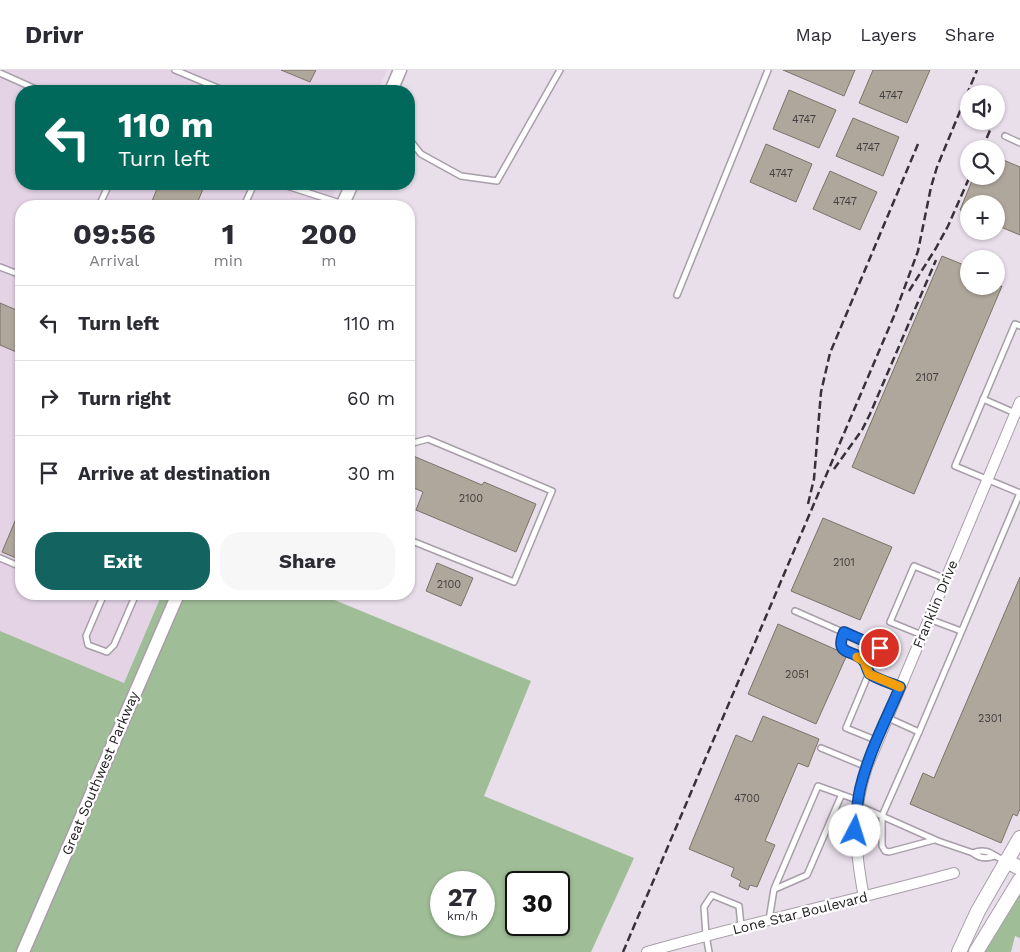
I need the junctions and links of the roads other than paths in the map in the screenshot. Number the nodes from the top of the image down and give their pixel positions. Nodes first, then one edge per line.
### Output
1 (175, 70) edge
2 (400, 70) edge
3 (560, 70) edge
4 (768, 70) edge
5 (0, 73) edge
6 (27, 85) edge
7 (211, 85) edge
8 (394, 85) edge
9 (1005, 136) dead end
10 (1020, 143) edge
11 (415, 146) edge
12 (299, 190) edge
13 (328, 200) edge
14 (0, 266) edge
15 (15, 272) edge
16 (677, 295) dead end
17 (1020, 326) edge
18 (983, 399) junction
19 (1020, 402) edge
20 (1015, 413) junction
21 (415, 442) edge
22 (988, 480) junction
23 (1020, 493) edge
24 (415, 542) edge
25 (0, 558) edge
26 (15, 564) edge
27 (946, 579) junction
28 (101, 600) edge
29 (133, 600) edge
30 (175, 600) edge
31 (795, 611) dead end
32 (929, 619) junction
33 (961, 631) junction
34 (844, 632) junction
35 (922, 635) junction
36 (880, 648) dead end
37 (869, 674) junction
38 (900, 687) junction
39 (887, 718) junction
40 (919, 732) junction
41 (878, 741) junction
42 (821, 748) dead end
43 (866, 767) junction
44 (840, 796) junction
45 (857, 802) junction
46 (882, 816) junction
47 (1020, 838) edge
48 (934, 840) junction
49 (1000, 859) junction
50 (1020, 868) edge
51 (954, 873) dead end
52 (1020, 880) edge
53 (774, 889) junction
54 (864, 898) junction
55 (769, 920) junction
56 (741, 927) junction
57 (706, 935) junction
58 (23, 952) edge
59 (647, 952) edge
60 (709, 952) edge
61 (959, 952) edge
62 (976, 952) edge

1 - 7 lane
2 - 8 street
3 - 11 lane
4 - 16 lane
5 - 6 lane
9 - 10 lane
12 - 13 lane
14 - 15 lane
17 - 18 lane
18 - 20 lane
18 - 22 lane
19 - 20 street, Franklin Drive
20 - 22 street, Franklin Drive
21 - 24 lane
22 - 23 lane
22 - 27 street, Franklin Drive
23 - 33 lane
25 - 26 lane
27 - 32 street, Franklin Drive
27 - 35 lane
28 - 29 lane
30 - 58 street, Great Southwest Parkway
31 - 34 lane
32 - 33 lane
32 - 35 street, Franklin Drive
33 - 40 lane
34 - 36 lane
34 - 37 lane
35 - 38 street, Franklin Drive
37 - 38 lane
37 - 41 lane
38 - 39 street, Franklin Drive
39 - 40 lane
39 - 41 street, Franklin Drive
40 - 46 lane
41 - 43 street, Franklin Drive
42 - 43 lane
43 - 45 street, Franklin Drive
44 - 45 lane
44 - 53 lane
44 - 53 lane
45 - 46 lane
45 - 54 street, Franklin Drive
46 - 48 lane
46 - 48 lane
47 - 49 main road
48 - 49 lane
49 - 50 main road
49 - 61 main road
51 - 54 street, Lone Star Boulevard
52 - 62 main road
53 - 55 lane
54 - 55 street, Lone Star Boulevard
55 - 56 street, Lone Star Boulevard
56 - 57 street, Lone Star Boulevard
56 - 57 lane
57 - 59 street, Lone Star Boulevard
57 - 60 lane

